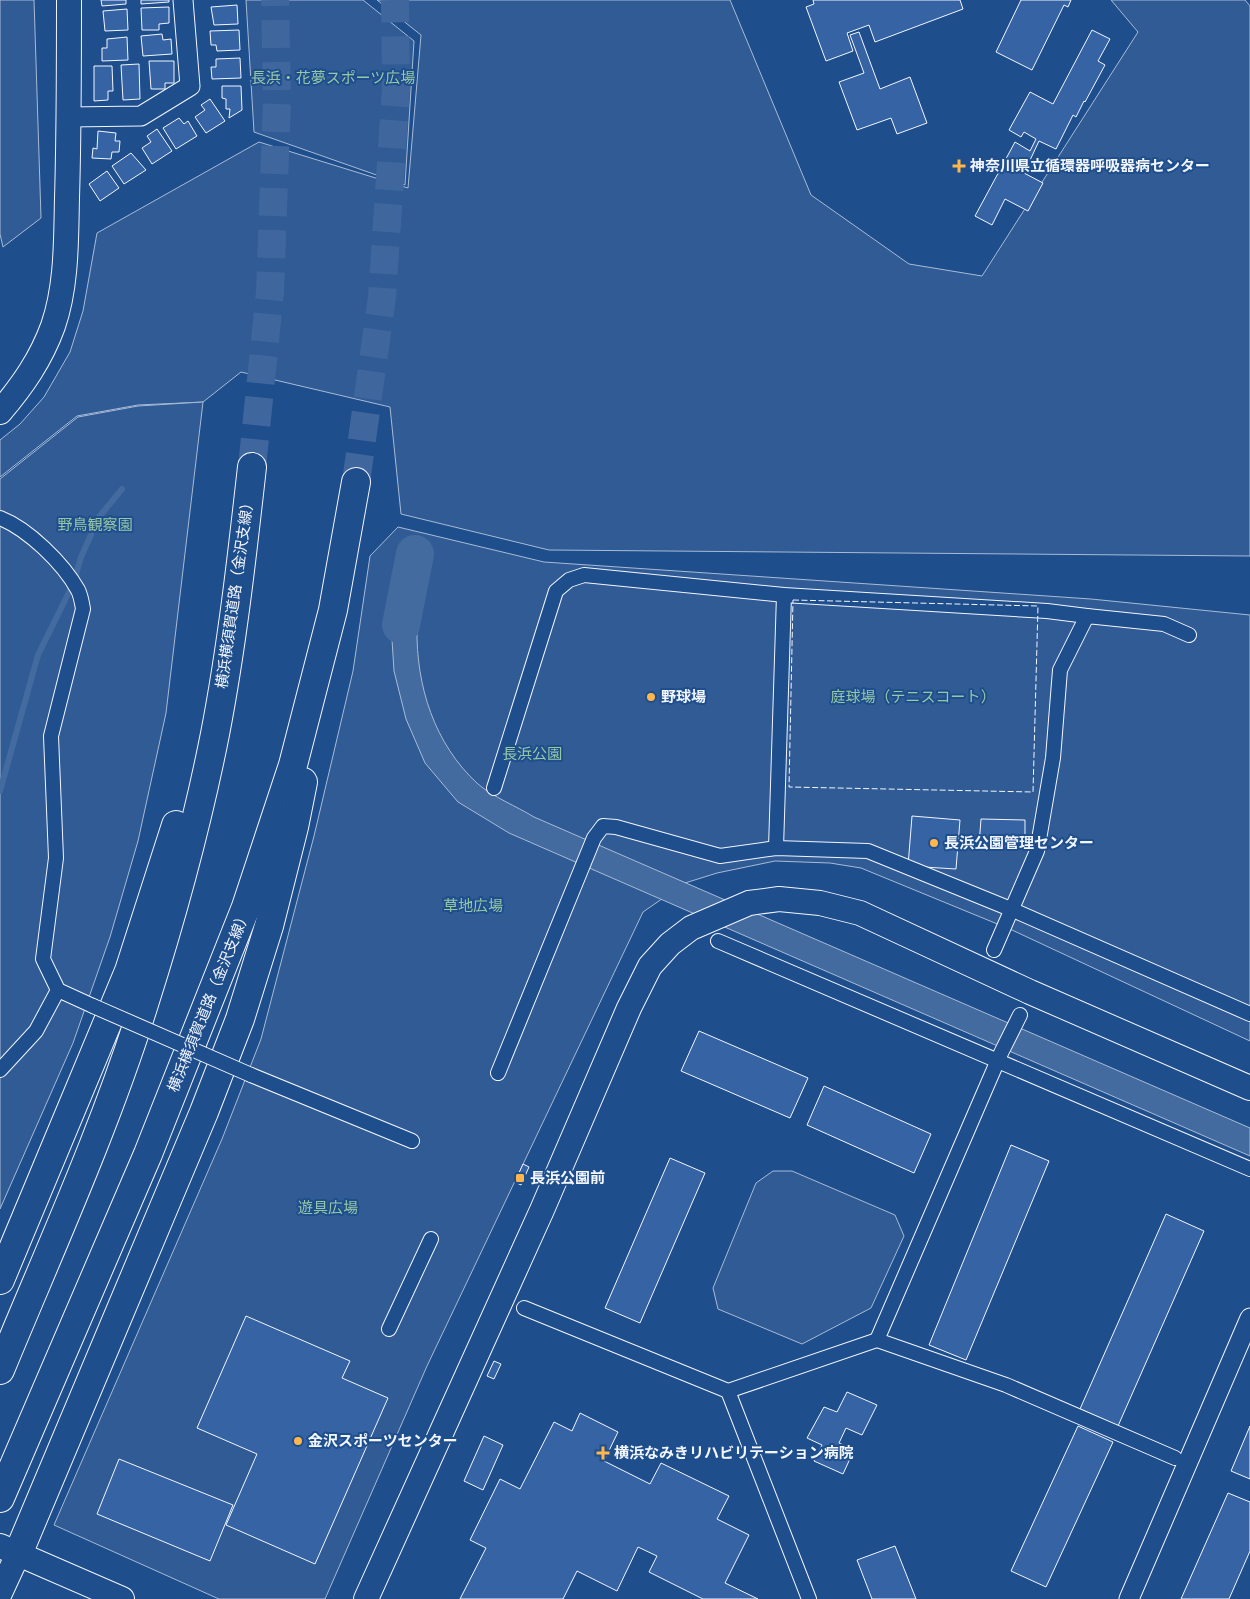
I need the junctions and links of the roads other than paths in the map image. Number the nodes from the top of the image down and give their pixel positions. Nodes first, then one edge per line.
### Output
1 (69, 0) edge
2 (184, 0) edge
3 (70, 117) junction
4 (0, 412) edge
5 (252, 467) tunnel mouth
6 (356, 482) tunnel mouth
7 (0, 518) edge
8 (237, 592) junction
9 (784, 595) junction
10 (333, 610) junction
11 (1087, 616) junction
12 (1189, 635) dead end
13 (494, 788) dead end
14 (776, 848) junction
15 (1013, 910) junction
16 (718, 941) dead end
17 (994, 950) dead end
18 (58, 990) junction
19 (1250, 1014) edge
20 (1020, 1015) dead end
21 (999, 1057) junction
22 (0, 1070) edge
23 (498, 1073) dead end
24 (1250, 1088) edge
25 (412, 1141) dead end
26 (1250, 1170) edge
27 (431, 1239) dead end
28 (0, 1280) edge
29 (524, 1308) dead end
30 (1250, 1318) edge
31 (390, 1329) dead end
32 (877, 1340) junction
33 (0, 1370) edge
34 (728, 1391) junction
35 (1175, 1458) dead end
36 (0, 1498) edge
37 (9, 1550) edge
38 (0, 1592) edge
39 (122, 1599) edge
40 (366, 1599) edge
41 (810, 1599) edge
42 (1129, 1599) edge

1 - 3 street
2 - 3 street
3 - 4 street
5 - 8 highway, 横浜横須賀道路（金沢支線）
6 - 10 highway, 横浜横須賀道路（金沢支線）
7 - 18 street
8 - 28 highway
8 - 33 highway, 横浜横須賀道路（金沢支線）
9 - 11 street
9 - 13 street
9 - 14 street
10 - 36 highway, 横浜横須賀道路（金沢支線）
10 - 37 highway
11 - 12 street
11 - 15 street
14 - 15 street
14 - 23 street
15 - 17 street
15 - 19 street
16 - 21 street
18 - 22 street
18 - 25 street, bridge
20 - 21 street
21 - 26 street
21 - 32 street
24 - 40 street
27 - 31 street
29 - 34 street
30 - 42 street
32 - 34 street
32 - 35 street
34 - 41 street
37 - 38 street
37 - 39 street

